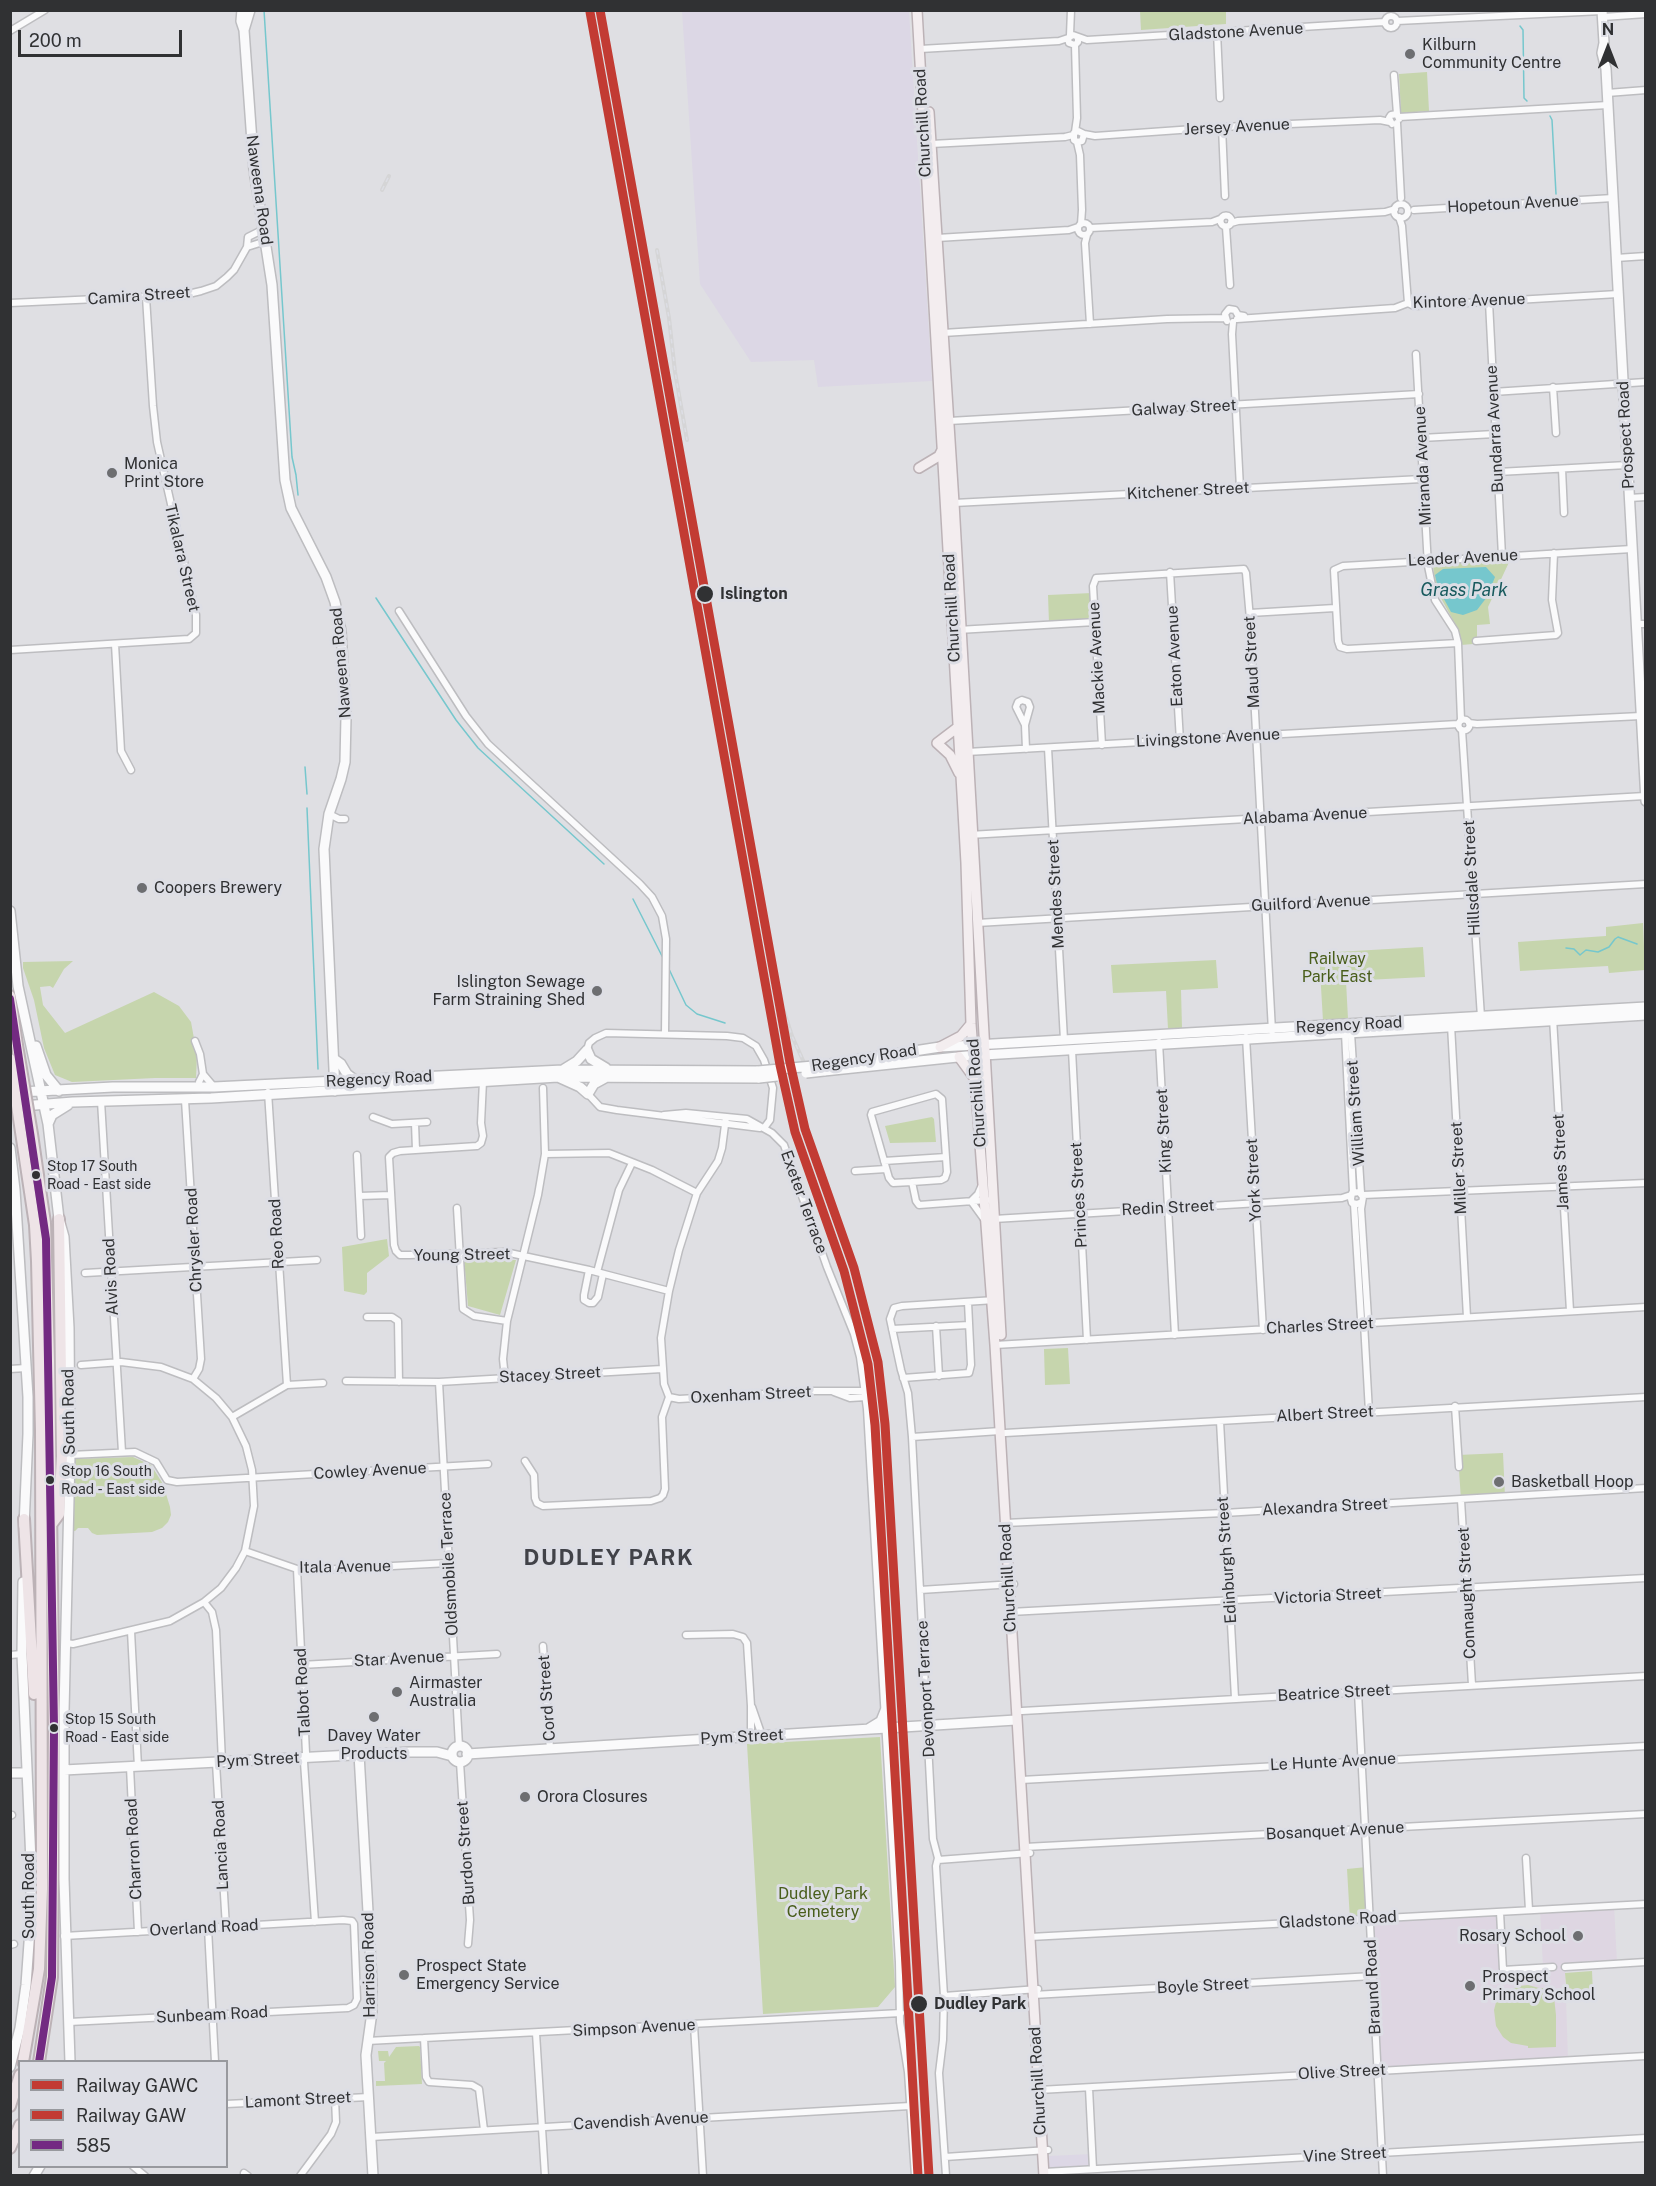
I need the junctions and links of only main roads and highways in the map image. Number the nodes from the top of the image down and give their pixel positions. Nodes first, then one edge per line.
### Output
1 (242, 10) edge
2 (250, 10) edge
3 (917, 10) edge
4 (924, 10) edge
5 (1602, 12) edge
6 (244, 30) junction
7 (923, 49) junction
8 (942, 450) junction
9 (919, 468) dead end
10 (1641, 624) edge
11 (956, 630) junction
12 (1642, 675) edge
13 (958, 727) junction
14 (961, 778) junction
15 (1645, 796) edge
16 (1646, 801) edge
17 (968, 835) junction
18 (10, 911) edge
19 (18, 986) junction
20 (10, 996) edge
21 (1646, 1007) edge
22 (1553, 1017) junction
23 (1643, 1017) edge
24 (1451, 1023) junction
25 (971, 1024) junction
26 (1272, 1033) junction
27 (1159, 1040) junction
28 (984, 1044) junction
29 (973, 1045) junction
30 (940, 1047) junction
31 (979, 1055) junction
32 (959, 1057) junction
33 (10, 1059) edge
34 (334, 1059) junction
35 (824, 1068) junction
36 (609, 1072) junction
37 (561, 1073) junction
38 (975, 1079) junction
39 (355, 1080) junction
40 (310, 1082) junction
41 (388, 1082) junction
42 (335, 1086) junction
43 (200, 1088) junction
44 (40, 1090) junction
45 (60, 1091) junction
46 (10, 1093) edge
47 (211, 1098) junction
48 (73, 1102) junction
49 (44, 1104) junction
50 (10, 1107) edge
51 (48, 1124) junction
52 (10, 1148) edge
53 (989, 1200) junction
54 (59, 1219) junction
55 (40, 1224) junction
56 (24, 1519) junction
57 (51, 1525) junction
58 (1013, 1612) junction
59 (885, 1711) road end
60 (1020, 1719) junction
61 (40, 1723) junction
62 (866, 1730) junction
63 (359, 1754) junction
64 (468, 1754) junction
65 (456, 1759) junction
66 (64, 1770) junction
67 (10, 1773) edge
68 (27, 1773) junction
69 (23, 2060) edge
70 (39, 2060) edge
71 (70, 2060) edge
72 (10, 2067) edge
73 (18, 2081) edge
74 (10, 2106) edge
75 (18, 2130) edge
76 (10, 2148) edge
77 (1046, 2174) edge
78 (373, 2175) edge

1 - 6 main road, Naweena Road
2 - 6 main road, Naweena Road
3 - 7 main road, Churchill Road
4 - 7 main road, Churchill Road
5 - 10 main road, Prospect Road
6 - 34 main road, Naweena Road
7 - 8 main road, Churchill Road
7 - 11 main road, Churchill Road
8 - 9 main road
8 - 11 main road, Churchill Road
10 - 12 main road, Prospect Road
11 - 13 main road, Churchill Road
11 - 17 main road, Churchill Road
12 - 15 main road, Prospect Road
13 - 14 main road, Churchill Road
13 - 14 main road
14 - 17 main road, Churchill Road
15 - 16 main road, Prospect Road
17 - 25 main road, Churchill Road
17 - 28 main road, Churchill Road
18 - 19 main road, South Road
19 - 44 main road, South Road
19 - 45 main road
20 - 55 highway, bridge
21 - 22 main road, Regency Road
22 - 23 main road, Regency Road
22 - 24 main road, Regency Road
22 - 24 main road, Regency Road
24 - 26 main road, Regency Road
24 - 26 main road, Regency Road
25 - 29 main road, Churchill Road
25 - 30 main road
26 - 27 main road, Regency Road
27 - 28 main road, Regency Road
27 - 31 main road, Regency Road
28 - 29 main road, Regency Road
28 - 31 main road, Churchill Road
29 - 30 main road, Regency Road
29 - 31 main road, Churchill Road
30 - 35 main road, Regency Road
31 - 32 main road, Regency Road
31 - 38 main road, Churchill Road
31 - 53 main road, Churchill Road
32 - 35 main road, Regency Road
32 - 38 main road
33 - 55 highway, bridge
34 - 39 main road
34 - 40 main road
34 - 42 main road, Naweena Road
35 - 36 main road, Regency Road, bridge
36 - 37 main road, Regency Road
36 - 37 main road
36 - 37 main road
37 - 41 main road, Regency Road
38 - 53 main road, Churchill Road
39 - 41 main road, Regency Road
39 - 42 main road, Regency Road
40 - 42 main road, Regency Road
40 - 43 main road, Regency Road
41 - 42 main road, Regency Road
42 - 47 main road, Regency Road
43 - 45 main road, Regency Road
43 - 47 main road
44 - 45 main road, Regency Road
44 - 46 main road, Regency Road
44 - 49 main road, South Road
47 - 48 main road, Regency Road
48 - 49 main road, Regency Road
48 - 51 main road
49 - 50 main road, Regency Road
49 - 51 main road, South Road
51 - 54 main road, South Road
52 - 56 main road, South Road
53 - 58 main road, Churchill Road
54 - 57 highway
54 - 66 main road, South Road
55 - 57 highway
55 - 61 highway
56 - 61 highway
56 - 68 main road, South Road
57 - 70 highway
58 - 60 main road, Churchill Road
58 - 60 main road, Churchill Road
59 - 62 main road
60 - 62 main road, Pym Street
60 - 77 main road, Churchill Road
61 - 69 highway
62 - 64 main road, Pym Street
63 - 65 main road, Pym Street
63 - 66 main road, Pym Street
63 - 78 main road, Harrison Road
64 - 65 main road
64 - 65 main road
66 - 71 main road, South Road
67 - 68 main road
68 - 72 main road, South Road
73 - 74 highway
75 - 76 highway

